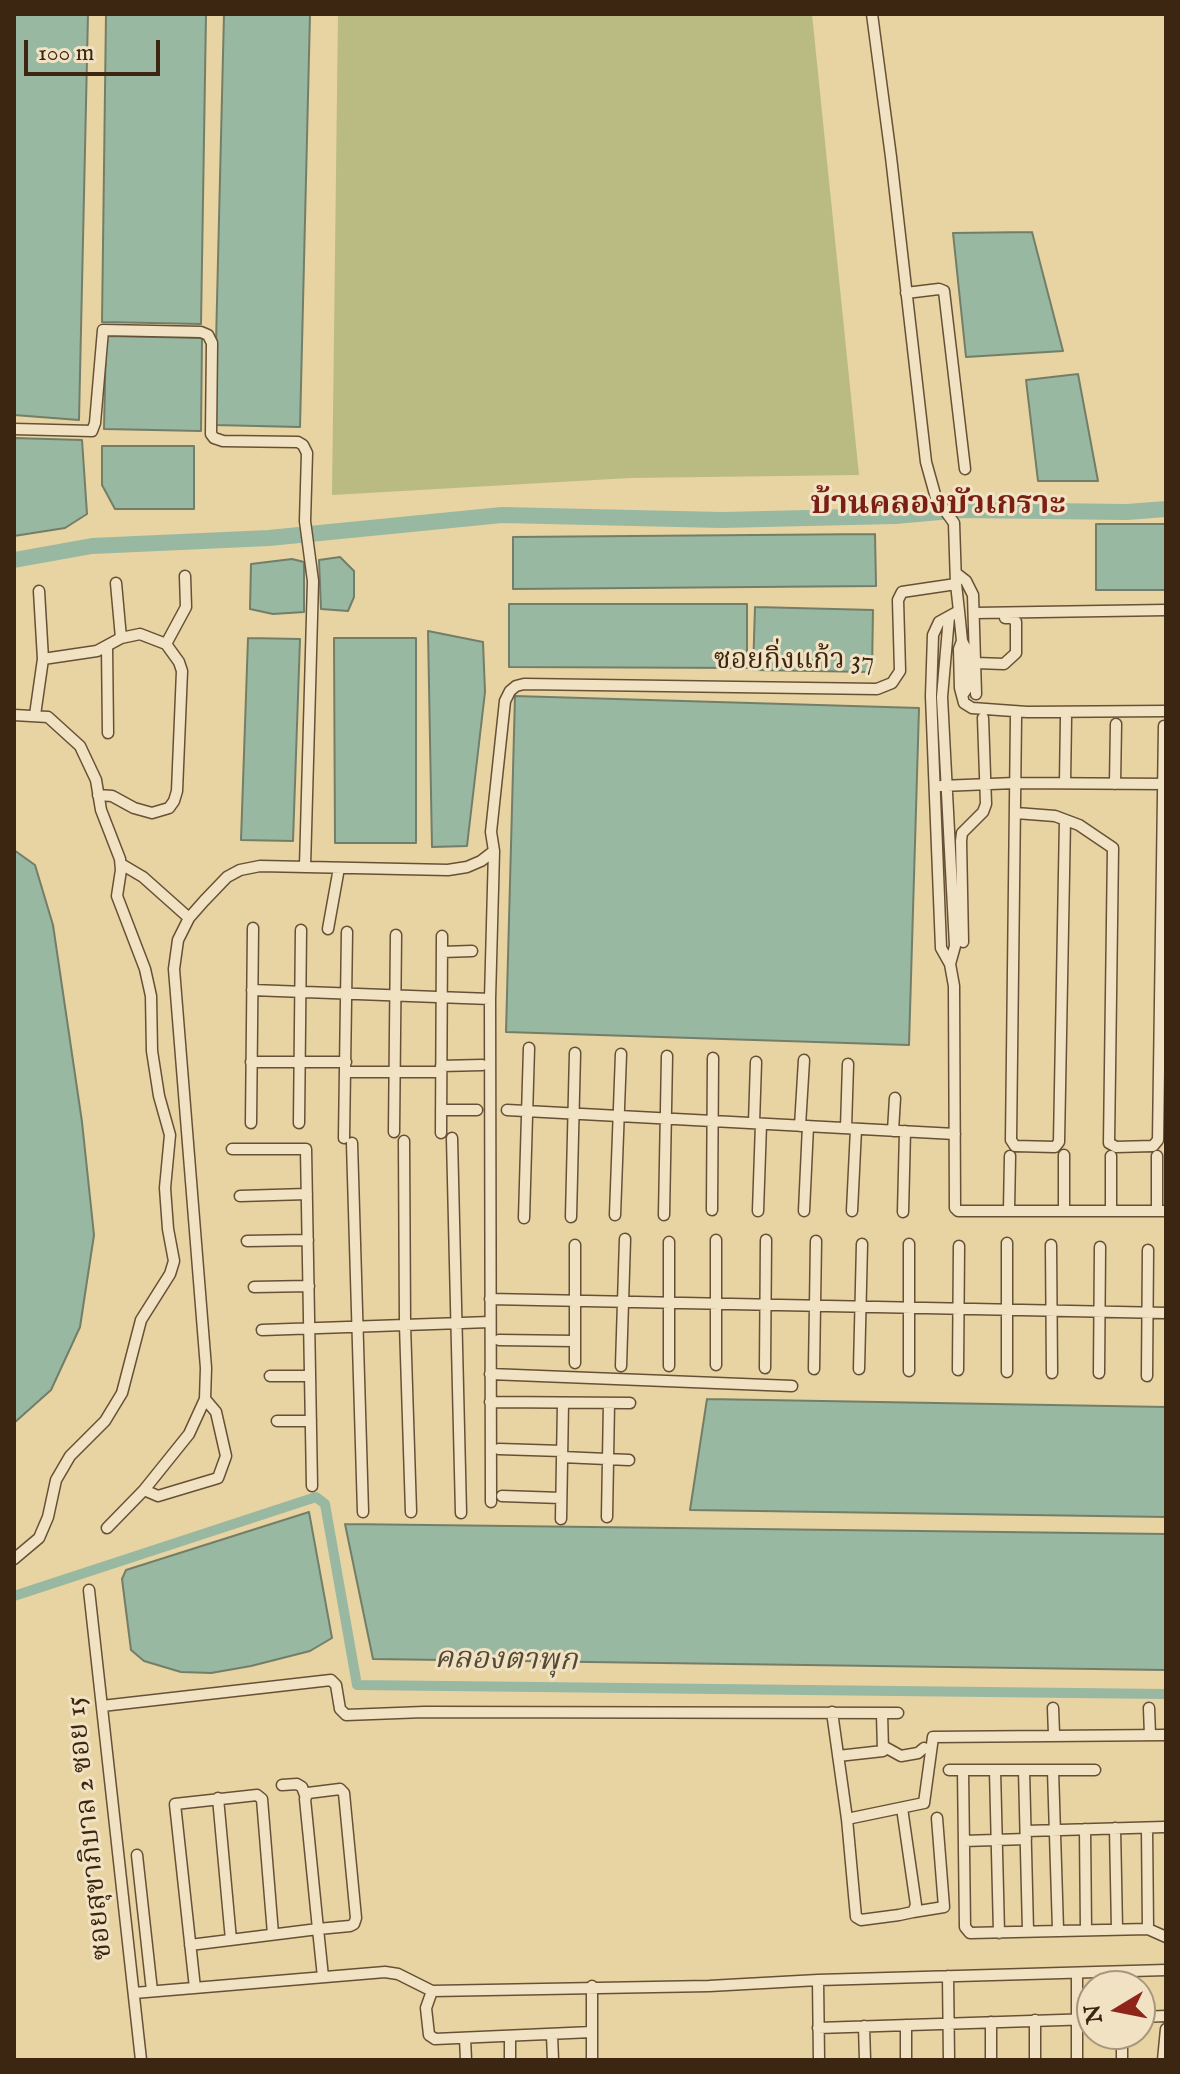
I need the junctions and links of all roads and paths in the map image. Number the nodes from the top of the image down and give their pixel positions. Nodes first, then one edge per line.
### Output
1 (872, 14) edge
2 (906, 293) junction
3 (14, 429) edge
4 (965, 469) dead end
5 (185, 576) dead end
6 (957, 579) junction
7 (116, 583) dead end
8 (39, 591) dead end
9 (1166, 610) edge
10 (954, 614) junction
11 (975, 615) junction
12 (121, 638) junction
13 (166, 644) junction
14 (107, 646) junction
15 (970, 652) junction
16 (43, 659) junction
17 (976, 694) dead end
18 (1166, 711) edge
19 (14, 715) edge
20 (35, 715) junction
21 (1016, 717) dead end
22 (983, 718) dead end
23 (1066, 718) dead end
24 (1116, 724) dead end
25 (1164, 726) dead end
26 (108, 733) dead end
27 (1015, 783) junction
28 (1065, 783) junction
29 (1115, 784) junction
30 (1165, 784) edge
31 (941, 786) junction
32 (985, 786) junction
33 (98, 795) junction
34 (1016, 813) junction
35 (1065, 820) junction
36 (494, 851) junction
37 (121, 864) junction
38 (305, 867) junction
39 (339, 868) junction
40 (938, 870) junction
41 (951, 870) junction
42 (189, 918) junction
43 (253, 928) dead end
44 (328, 929) dead end
45 (301, 930) dead end
46 (347, 932) dead end
47 (396, 935) dead end
48 (442, 936) dead end
49 (963, 942) dead end
50 (472, 951) dead end
51 (442, 952) junction
52 (950, 964) junction
53 (252, 990) junction
54 (300, 991) junction
55 (346, 995) junction
56 (395, 997) junction
57 (442, 998) junction
58 (490, 999) junction
59 (529, 1048) dead end
60 (575, 1053) dead end
61 (621, 1054) dead end
62 (667, 1056) dead end
63 (713, 1058) dead end
64 (804, 1060) dead end
65 (251, 1062) junction
66 (299, 1062) junction
67 (756, 1062) dead end
68 (848, 1064) dead end
69 (482, 1065) dead end
70 (345, 1067) junction
71 (441, 1069) junction
72 (395, 1071) junction
73 (895, 1098) dead end
74 (441, 1110) junction
75 (477, 1110) dead end
76 (507, 1110) dead end
77 (527, 1111) junction
78 (573, 1114) junction
79 (619, 1116) junction
80 (664, 1118) junction
81 (713, 1121) junction
82 (251, 1123) dead end
83 (299, 1123) dead end
84 (757, 1123) junction
85 (804, 1126) junction
86 (851, 1128) junction
87 (899, 1131) junction
88 (394, 1132) dead end
89 (955, 1134) junction
90 (404, 1141) dead end
91 (232, 1149) dead end
92 (1064, 1155) dead end
93 (1010, 1156) dead end
94 (1111, 1156) dead end
95 (1157, 1156) dead end
96 (307, 1194) junction
97 (240, 1196) dead end
98 (1064, 1209) junction
99 (712, 1210) dead end
100 (1009, 1210) junction
101 (1111, 1210) junction
102 (758, 1211) dead end
103 (804, 1211) dead end
104 (852, 1211) dead end
105 (1162, 1211) edge
106 (903, 1212) dead end
107 (615, 1215) dead end
108 (664, 1215) dead end
109 (571, 1217) dead end
110 (524, 1218) dead end
111 (625, 1239) dead end
112 (308, 1240) junction
113 (716, 1240) dead end
114 (766, 1240) dead end
115 (247, 1241) dead end
116 (816, 1241) dead end
117 (669, 1242) dead end
118 (1007, 1243) dead end
119 (862, 1244) dead end
120 (909, 1244) dead end
121 (575, 1245) dead end
122 (1051, 1245) dead end
123 (959, 1246) dead end
124 (1100, 1247) dead end
125 (1148, 1250) dead end
126 (309, 1286) junction
127 (254, 1287) dead end
128 (490, 1299) junction
129 (575, 1301) junction
130 (623, 1302) junction
131 (669, 1303) junction
132 (716, 1304) junction
133 (765, 1305) junction
134 (815, 1306) junction
135 (861, 1307) junction
136 (909, 1308) junction
137 (959, 1309) junction
138 (1007, 1310) junction
139 (1051, 1311) junction
140 (1099, 1312) junction
141 (1147, 1313) junction
142 (1166, 1313) edge
143 (490, 1322) junction
144 (456, 1324) junction
145 (405, 1325) junction
146 (356, 1326) junction
147 (310, 1328) junction
148 (262, 1330) dead end
149 (499, 1340) dead end
150 (574, 1341) junction
151 (575, 1363) dead end
152 (716, 1365) dead end
153 (621, 1366) dead end
154 (669, 1366) dead end
155 (765, 1368) dead end
156 (814, 1369) dead end
157 (859, 1369) dead end
158 (958, 1370) dead end
159 (909, 1371) dead end
160 (1007, 1372) dead end
161 (1052, 1373) dead end
162 (1099, 1373) dead end
163 (490, 1374) junction
164 (270, 1376) dead end
165 (310, 1376) junction
166 (1147, 1376) dead end
167 (792, 1386) dead end
168 (205, 1399) junction
169 (490, 1402) junction
170 (563, 1403) junction
171 (609, 1403) junction
172 (630, 1403) dead end
173 (277, 1421) dead end
174 (311, 1421) junction
175 (499, 1449) dead end
176 (562, 1454) junction
177 (609, 1459) junction
178 (629, 1460) dead end
179 (312, 1486) dead end
180 (144, 1490) junction
181 (561, 1498) junction
182 (363, 1512) dead end
183 (411, 1512) dead end
184 (461, 1513) dead end
185 (607, 1517) dead end
186 (561, 1519) dead end
187 (107, 1528) dead end
188 (14, 1559) edge
189 (89, 1590) dead end
190 (102, 1706) junction
191 (1053, 1708) dead end
192 (1149, 1708) dead end
193 (832, 1712) junction
194 (882, 1713) junction
195 (898, 1713) dead end
196 (1054, 1734) junction
197 (1150, 1735) junction
198 (1166, 1735) edge
199 (883, 1746) junction
200 (924, 1748) dead end
201 (838, 1756) junction
202 (949, 1770) dead end
203 (963, 1770) junction
204 (995, 1770) junction
205 (1024, 1770) junction
206 (1053, 1770) junction
207 (1095, 1770) dead end
208 (282, 1785) dead end
209 (305, 1795) junction
210 (218, 1798) junction
211 (902, 1808) junction
212 (937, 1818) dead end
213 (847, 1819) junction
214 (1164, 1827) edge
215 (1115, 1828) junction
216 (1147, 1828) junction
217 (1085, 1829) junction
218 (1055, 1830) junction
219 (1026, 1835) junction
220 (998, 1840) junction
221 (964, 1841) junction
222 (137, 1855) dead end
223 (913, 1912) junction
224 (318, 1929) junction
225 (1117, 1929) junction
226 (1148, 1929) junction
227 (1058, 1930) junction
228 (1086, 1930) junction
229 (1028, 1931) junction
230 (999, 1933) junction
231 (273, 1934) junction
232 (1166, 1937) edge
233 (231, 1940) junction
234 (190, 1945) junction
235 (1076, 1973) edge
236 (948, 1976) junction
237 (323, 1977) junction
238 (818, 1980) junction
239 (592, 1986) junction
240 (195, 1988) junction
241 (152, 1991) junction
242 (432, 1991) junction
243 (134, 1993) junction
244 (1076, 2019) edge
245 (1035, 2020) junction
246 (991, 2022) junction
247 (949, 2023) junction
248 (906, 2025) junction
249 (864, 2026) junction
250 (818, 2028) junction
251 (1166, 2029) edge
252 (592, 2032) junction
253 (552, 2035) junction
254 (510, 2036) junction
255 (465, 2038) junction
256 (141, 2060) edge
257 (466, 2060) edge
258 (510, 2060) edge
259 (553, 2060) edge
260 (592, 2060) edge
261 (819, 2060) edge
262 (865, 2060) edge
263 (906, 2060) edge
264 (949, 2060) edge
265 (991, 2060) edge
266 (1035, 2060) edge
267 (1163, 2060) edge

1 - 2 street
2 - 4 street
2 - 6 street
3 - 38 street
5 - 13 street
6 - 10 street
6 - 11 street
6 - 36 street, ซอยกิ่งแก้ว 37
7 - 12 street
8 - 16 street
9 - 11 street
10 - 15 street
10 - 31 street
11 - 15 street
11 - 15 street
12 - 13 street
12 - 14 street
13 - 33 street
14 - 16 street
14 - 26 street
15 - 17 street
15 - 18 street
16 - 20 street
19 - 20 street
20 - 33 street
21 - 27 street
22 - 32 street
23 - 28 street
24 - 29 street
25 - 30 street
27 - 28 street
27 - 32 street
27 - 34 street
28 - 29 street
29 - 30 street
30 - 35 street
31 - 32 street
31 - 40 street
31 - 41 street
32 - 49 street
33 - 37 street
34 - 35 street
34 - 35 street
36 - 39 street
36 - 58 street
37 - 42 street
37 - 188 street
38 - 39 street
38 - 42 street
39 - 44 street
40 - 41 street
40 - 52 street
41 - 52 street
42 - 168 street
43 - 53 street
45 - 54 street
46 - 55 street
47 - 56 street
48 - 51 street
50 - 51 street
51 - 57 street
52 - 89 street
53 - 54 street
53 - 65 street
54 - 55 street
54 - 66 street
55 - 56 street
55 - 70 street
56 - 57 street
56 - 72 street
57 - 58 street
57 - 71 street
58 - 128 street
59 - 77 street
60 - 78 street
61 - 79 street
62 - 80 street
63 - 81 street
64 - 85 street
65 - 66 street
65 - 82 street
66 - 70 street
66 - 83 street
67 - 84 street
68 - 86 street
69 - 71 street
70 - 72 street
70 - 146 street
71 - 72 street
71 - 74 street
72 - 88 street
73 - 87 street
74 - 75 street
74 - 144 street
76 - 77 street
77 - 78 street
77 - 110 street
78 - 79 street
78 - 109 street
79 - 80 street
79 - 107 street
80 - 81 street
80 - 108 street
81 - 84 street
81 - 99 street
84 - 85 street
84 - 102 street
85 - 86 street
85 - 103 street
86 - 87 street
86 - 104 street
87 - 89 street
87 - 106 street
89 - 100 street
90 - 145 street
91 - 96 street
92 - 98 street
93 - 100 street
94 - 101 street
95 - 105 street
96 - 97 street
96 - 112 street
98 - 100 street
98 - 101 street
101 - 105 street
111 - 130 street
112 - 115 street
112 - 126 street
113 - 132 street
114 - 133 street
116 - 134 street
117 - 131 street
118 - 138 street
119 - 135 street
120 - 136 street
121 - 129 street
122 - 139 street
123 - 137 street
124 - 140 street
125 - 141 street
126 - 127 street
126 - 147 street
128 - 129 street
128 - 143 street
129 - 130 street
129 - 150 street
130 - 131 street
130 - 153 street
131 - 132 street
131 - 154 street
132 - 133 street
132 - 152 street
133 - 134 street
133 - 155 street
134 - 135 street
134 - 156 street
135 - 136 street
135 - 157 street
136 - 137 street
136 - 159 street
137 - 138 street
137 - 158 street
138 - 139 street
138 - 160 street
139 - 140 street
139 - 161 street
140 - 141 street
140 - 162 street
141 - 142 street
141 - 166 street
143 - 144 street
143 - 163 street
144 - 145 street
144 - 184 street
145 - 146 street
145 - 183 street
146 - 147 street
146 - 182 street
147 - 148 street
147 - 165 street
149 - 150 street
150 - 151 street
163 - 167 street
163 - 169 street
164 - 165 street
165 - 174 street
168 - 180 street
168 - 180 street
169 - 170 street
169 - 181 street
170 - 171 street
170 - 176 street
171 - 172 street
171 - 177 street
173 - 174 street
174 - 179 street
175 - 176 street
176 - 177 street
176 - 181 street
177 - 178 street
177 - 185 street
180 - 187 street
181 - 186 street
189 - 190 street, ซอยสุขาภิบาล 2 ซอย 15
190 - 193 street
190 - 243 street, ซอยสุขาภิบาล 2 ซอย 15
191 - 196 street
192 - 197 street
193 - 194 street
193 - 201 street
194 - 195 street
194 - 199 street
196 - 197 street
196 - 211 street
197 - 198 street
199 - 200 street
199 - 201 street
201 - 213 street
202 - 203 street
203 - 204 street
203 - 221 street
204 - 205 street
204 - 220 street
205 - 206 street
205 - 219 street
206 - 207 street
206 - 218 street
208 - 209 street
209 - 224 street
209 - 224 street
210 - 231 street
210 - 233 street
210 - 234 street
211 - 213 street
211 - 223 street
212 - 223 street
213 - 223 street
214 - 216 street
215 - 216 street
215 - 217 street
215 - 225 street
216 - 226 street
217 - 218 street
217 - 228 street
218 - 219 street
218 - 227 street
219 - 220 street
219 - 229 street
220 - 221 street
220 - 230 street
221 - 230 street
222 - 241 street
224 - 231 street
224 - 237 street
225 - 226 street
225 - 228 street
226 - 232 street
227 - 228 street
227 - 229 street
229 - 230 street
231 - 233 street
233 - 234 street
234 - 240 street
235 - 236 street
236 - 238 street
236 - 247 street
237 - 240 street
237 - 242 street
238 - 239 street
238 - 250 street
239 - 242 street
239 - 252 street
240 - 241 street
241 - 243 street
242 - 255 street
243 - 256 street, ซอยสุขาภิบาล 2 ซอย 15
244 - 245 street
245 - 246 street
245 - 266 street
246 - 247 street
246 - 265 street
247 - 248 street
247 - 264 street
248 - 249 street
248 - 263 street
249 - 250 street
249 - 262 street
250 - 261 street
251 - 267 street
252 - 253 street
252 - 260 street
253 - 254 street
253 - 259 street
254 - 255 street
254 - 258 street
255 - 257 street

